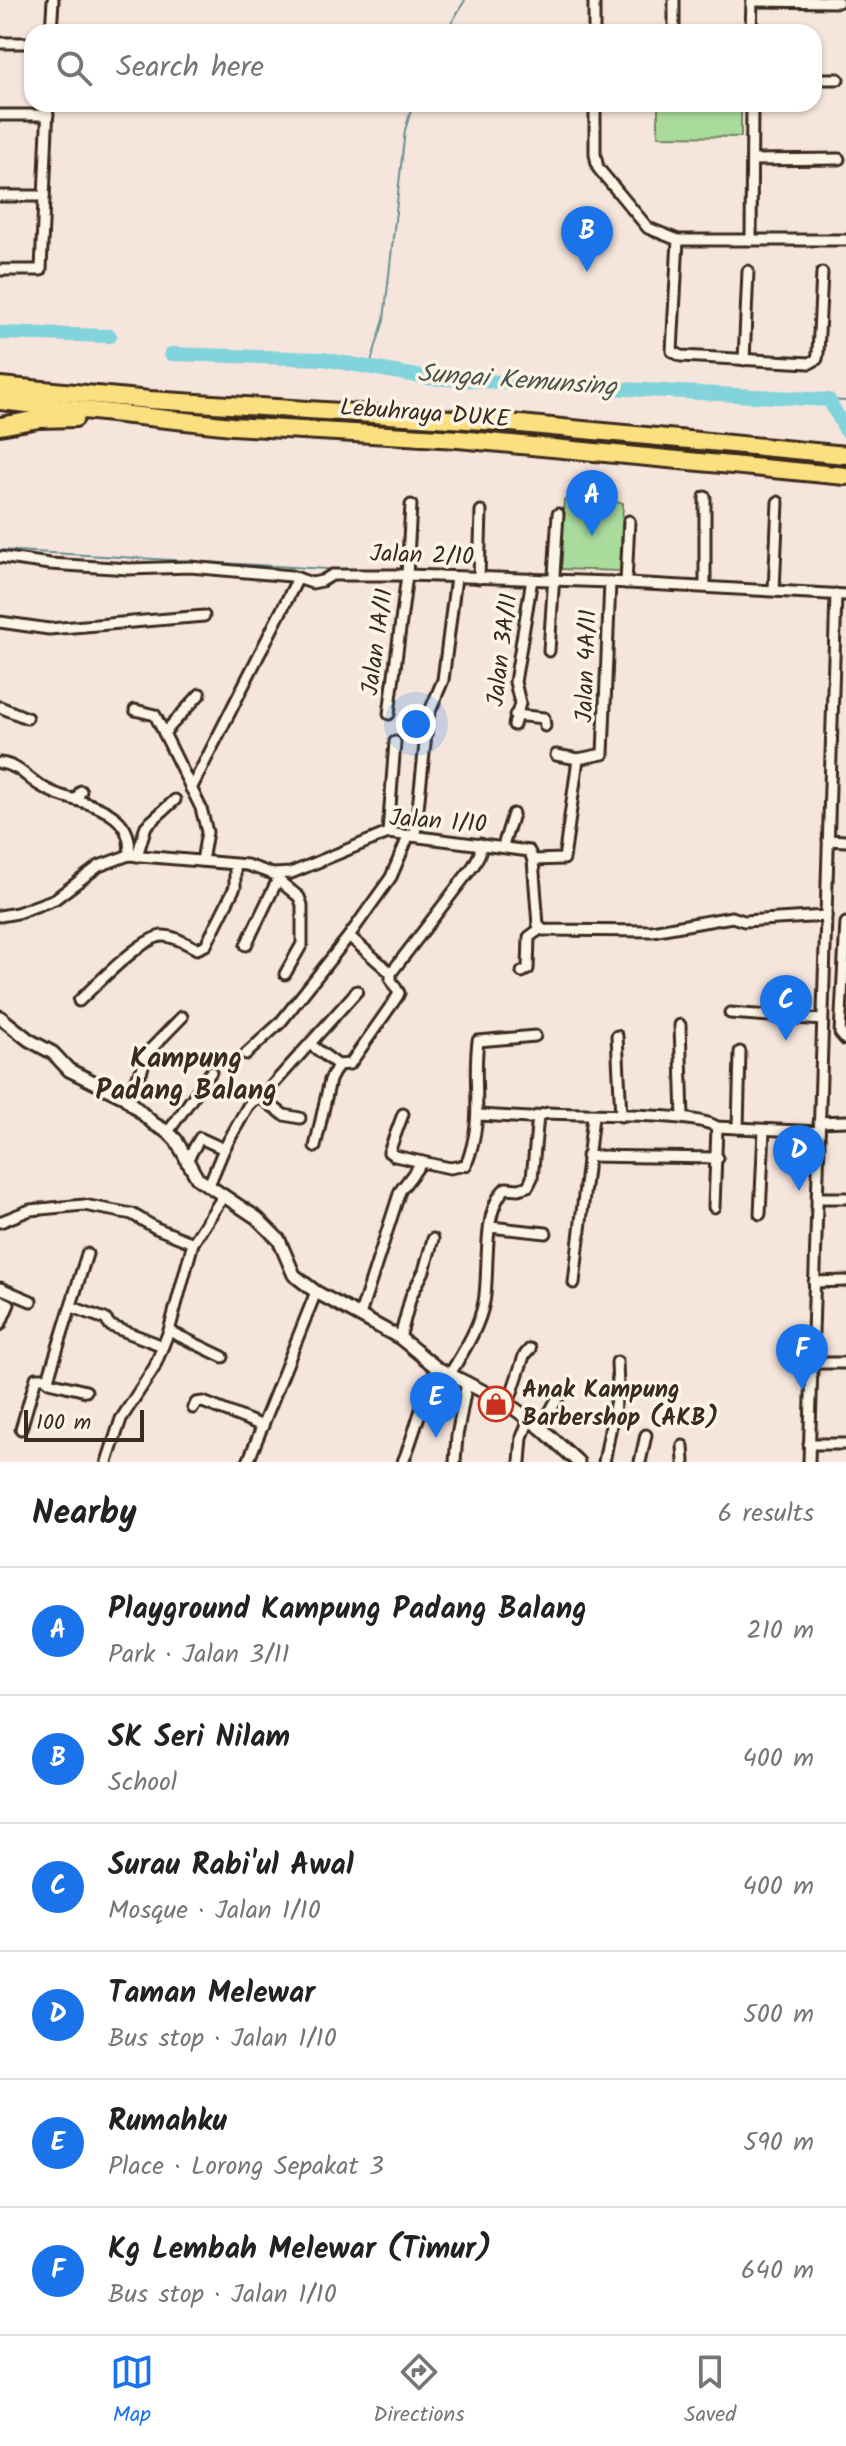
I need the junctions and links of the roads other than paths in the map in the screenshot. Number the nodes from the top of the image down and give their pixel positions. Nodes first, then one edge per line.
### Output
1 (53, 0) edge
2 (594, 0) edge
3 (674, 0) edge
4 (752, 0) edge
5 (838, 2) edge
6 (52, 24) edge
7 (594, 24) edge
8 (674, 24) edge
9 (751, 24) edge
10 (0, 43) edge
11 (24, 43) edge
12 (822, 79) edge
13 (838, 79) dead end
14 (595, 112) edge
15 (752, 112) edge
16 (0, 115) edge
17 (48, 115) joint
18 (839, 159) dead end
19 (752, 160) junction
20 (0, 196) edge
21 (44, 196) junction
22 (678, 240) junction
23 (751, 240) junction
24 (846, 240) edge
25 (0, 270) edge
26 (748, 271) dead end
27 (822, 273) dead end
28 (744, 360) junction
29 (0, 379) edge
30 (0, 386) edge
31 (133, 398) junction
32 (0, 401) edge
33 (128, 416) junction
34 (0, 426) edge
35 (846, 455) edge
36 (846, 476) edge
37 (705, 497) dead end
38 (778, 502) dead end
39 (411, 505) dead end
40 (481, 511) dead end
41 (558, 514) dead end
42 (629, 521) dead end
43 (0, 557) edge
44 (407, 575) junction
45 (456, 577) junction
46 (298, 578) junction
47 (479, 578) junction
48 (532, 579) junction
49 (554, 580) junction
50 (610, 582) junction
51 (626, 583) junction
52 (705, 586) junction
53 (774, 590) junction
54 (841, 595) edge
55 (204, 616) dead end
56 (0, 622) edge
57 (549, 651) dead end
58 (200, 694) dead end
59 (0, 707) edge
60 (832, 709) junction
61 (135, 710) dead end
62 (846, 710) edge
63 (389, 714) dead end
64 (27, 718) dead end
65 (545, 726) dead end
66 (164, 733) junction
67 (395, 742) dead end
68 (556, 755) dead end
69 (578, 759) junction
70 (0, 763) edge
71 (191, 789) junction
72 (175, 800) dead end
73 (513, 814) dead end
74 (388, 833) junction
75 (412, 836) junction
76 (828, 840) junction
77 (846, 841) edge
78 (480, 844) junction
79 (503, 846) junction
80 (133, 855) junction
81 (533, 860) junction
82 (202, 861) junction
83 (235, 865) junction
84 (279, 876) junction
85 (0, 916) edge
86 (826, 916) junction
87 (846, 923) edge
88 (540, 929) junction
89 (349, 936) junction
90 (246, 945) dead end
91 (522, 972) dead end
92 (391, 973) junction
93 (285, 974) dead end
94 (357, 991) dead end
95 (79, 1001) dead end
96 (730, 1013) dead end
97 (0, 1017) edge
98 (182, 1017) dead end
99 (822, 1020) junction
100 (680, 1025) dead end
101 (535, 1036) dead end
102 (617, 1036) dead end
103 (845, 1040) edge
104 (311, 1045) junction
105 (740, 1052) dead end
106 (246, 1054) dead end
107 (338, 1065) junction
108 (211, 1072) dead end
109 (124, 1097) junction
110 (261, 1098) junction
111 (403, 1114) dead end
112 (479, 1115) junction
113 (538, 1116) junction
114 (593, 1116) junction
115 (621, 1116) junction
116 (300, 1118) dead end
117 (683, 1118) junction
118 (846, 1121) edge
119 (717, 1127) junction
120 (819, 1127) junction
121 (738, 1128) junction
122 (764, 1130) junction
123 (168, 1132) junction
124 (315, 1147) dead end
125 (224, 1149) junction
126 (587, 1156) junction
127 (718, 1158) junction
128 (186, 1162) junction
129 (422, 1162) junction
130 (209, 1185) junction
131 (224, 1195) junction
132 (817, 1198) junction
133 (846, 1198) edge
134 (714, 1207) dead end
135 (760, 1214) dead end
136 (0, 1222) edge
137 (490, 1227) junction
138 (546, 1233) dead end
139 (433, 1239) dead end
140 (193, 1243) junction
141 (87, 1254) dead end
142 (846, 1281) edge
143 (814, 1282) junction
144 (574, 1283) dead end
145 (0, 1288) edge
146 (316, 1292) junction
147 (0, 1300) edge
148 (31, 1301) dead end
149 (72, 1307) junction
150 (360, 1315) junction
151 (0, 1325) edge
152 (169, 1331) junction
153 (400, 1338) junction
154 (163, 1346) junction
155 (530, 1349) dead end
156 (223, 1357) dead end
157 (617, 1362) dead end
158 (812, 1363) junction
159 (846, 1363) edge
160 (437, 1368) junction
161 (450, 1374) junction
162 (46, 1378) junction
163 (467, 1382) junction
164 (86, 1391) dead end
165 (561, 1392) dead end
166 (508, 1404) junction
167 (193, 1408) dead end
168 (529, 1420) junction
169 (263, 1426) junction
170 (541, 1428) junction
171 (21, 1429) dead end
172 (646, 1435) dead end
173 (809, 1444) junction
174 (846, 1444) edge
175 (683, 1446) dead end
176 (107, 1462) edge
177 (248, 1462) edge
178 (403, 1462) edge
179 (455, 1462) edge
180 (520, 1462) edge
181 (578, 1462) edge
182 (604, 1462) edge
183 (640, 1462) edge
184 (684, 1462) edge
185 (809, 1462) edge

1 - 6 street
2 - 7 street
3 - 8 street
4 - 5 street
4 - 9 street
10 - 11 street
12 - 13 street
14 - 22 street
15 - 19 street
16 - 17 street
17 - 21 street
18 - 19 street
19 - 23 street
20 - 21 street
21 - 25 street
22 - 23 street
22 - 28 street
23 - 24 street
26 - 28 street
27 - 28 street
29 - 31 highway
30 - 31 highway, Lebuhraya DUKE
31 - 35 highway, Lebuhraya DUKE
32 - 33 highway, Lebuhraya DUKE
33 - 34 highway
33 - 36 highway, Lebuhraya DUKE
37 - 52 street
38 - 53 street
39 - 44 street, Jalan 1A/11
40 - 47 street
41 - 49 street
42 - 51 street
43 - 46 street, Jalan 2/10
44 - 45 street, Jalan 2/10
44 - 46 street, Jalan 2/10
44 - 63 street, Jalan 1A/11
45 - 47 street, Jalan 2/10
45 - 75 street
46 - 71 street
47 - 48 street, Jalan 2/10
48 - 49 street, Jalan 2/10
48 - 65 street, Jalan 3A/11
49 - 50 street, Jalan 2/10
49 - 57 street
50 - 51 street, Jalan 2/10
50 - 69 street, Jalan 4A/11
51 - 52 street, Jalan 2/10
52 - 53 street, Jalan 2/10
53 - 54 street, Jalan 2/10
54 - 60 street
55 - 56 street
58 - 66 street
59 - 64 street
60 - 62 street
60 - 76 street
61 - 66 street
66 - 71 street
67 - 74 street
68 - 69 street
69 - 81 street
70 - 80 street
71 - 82 street
72 - 80 street
73 - 79 street
74 - 75 street, Jalan 1/10
74 - 84 street, Jalan 1/10
75 - 78 street, Jalan 1/10
75 - 89 street
76 - 77 street
76 - 86 street
78 - 79 street, Jalan 1/10
78 - 92 street
79 - 81 street, Jalan 1/10
80 - 82 street, Jalan 1/10
80 - 85 street, Jalan 1/10
81 - 88 street
82 - 83 street, Jalan 1/10
83 - 84 street, Jalan 1/10
83 - 95 street
84 - 90 street
84 - 93 street
86 - 88 street
86 - 99 street
87 - 103 street
88 - 91 street
89 - 92 street
89 - 106 street
92 - 107 street
94 - 104 street
96 - 99 street
97 - 109 street
98 - 109 street
99 - 120 street
100 - 117 street
101 - 112 street
102 - 115 street
104 - 107 street
104 - 110 street
105 - 121 street
107 - 124 street
108 - 123 street
109 - 123 street
110 - 116 street
110 - 125 street
111 - 129 street
112 - 113 street
112 - 129 street
113 - 114 street
113 - 137 street
114 - 115 street
114 - 126 street
115 - 117 street
117 - 119 street
118 - 120 street
119 - 121 street
119 - 127 street
120 - 122 street
120 - 132 street
121 - 122 street
122 - 135 street
123 - 128 street
125 - 128 street
125 - 130 street
126 - 127 street
126 - 144 street
127 - 134 street
128 - 130 street
129 - 150 street
130 - 131 street
131 - 140 street
131 - 146 street
132 - 133 street
132 - 143 street
136 - 140 street
137 - 138 street
137 - 161 street
139 - 153 street
140 - 152 street
141 - 149 street
142 - 143 street
143 - 158 street
145 - 148 street
146 - 150 street
146 - 169 street
147 - 151 street
149 - 154 street
149 - 162 street
150 - 153 street
152 - 154 street
152 - 156 street
153 - 160 street
154 - 176 street
155 - 166 street
157 - 182 street
158 - 159 street
158 - 173 street
160 - 161 street
160 - 178 street
161 - 163 street
162 - 164 street
162 - 171 street
163 - 166 street
163 - 179 street
165 - 170 street
166 - 168 street
167 - 169 street
168 - 170 street
168 - 180 street
169 - 177 street
170 - 181 street
172 - 183 street
173 - 174 street
173 - 185 street
175 - 184 street

